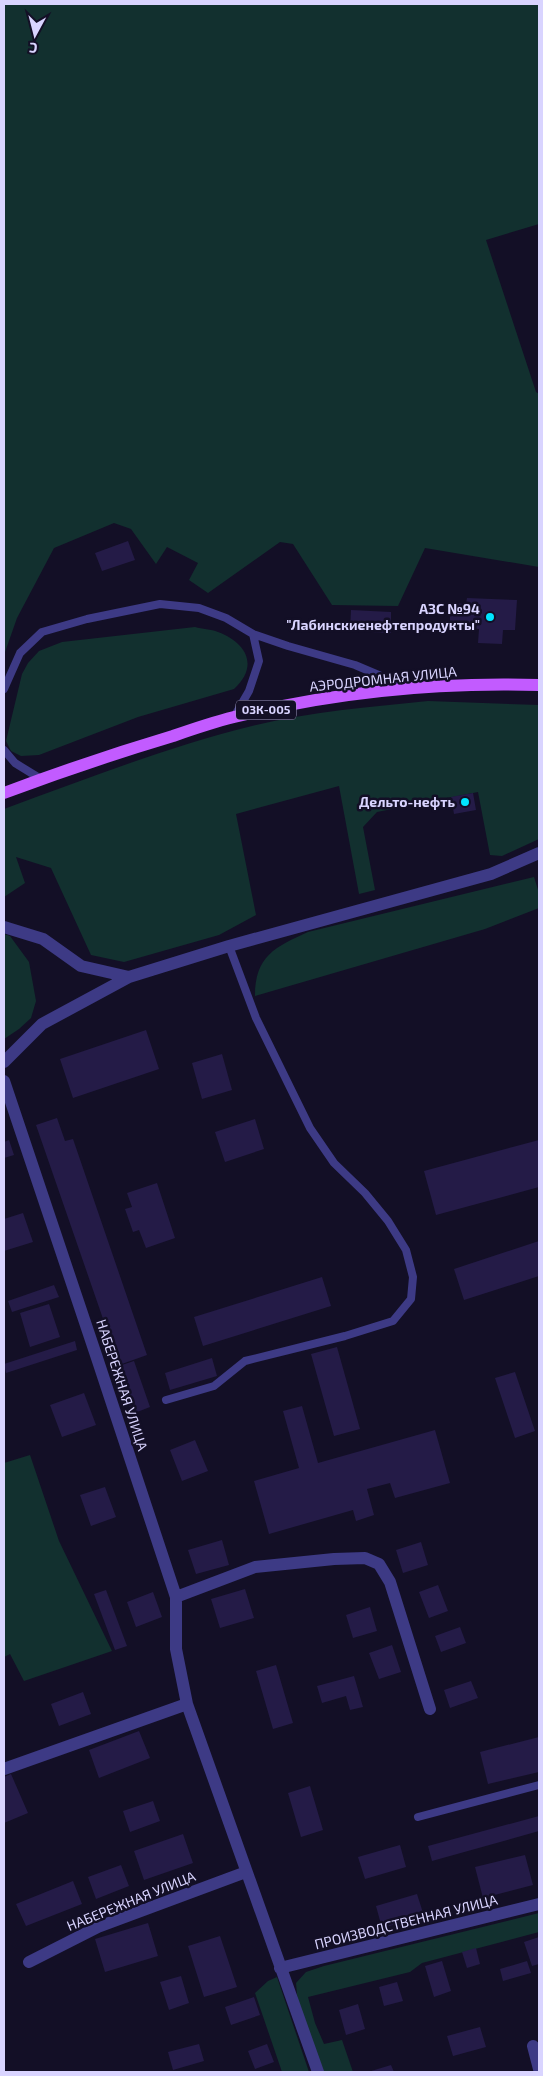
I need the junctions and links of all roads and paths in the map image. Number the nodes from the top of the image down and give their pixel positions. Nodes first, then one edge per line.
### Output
1 (253, 634) junction
2 (539, 685) edge
3 (408, 688) junction
4 (4, 689) edge
5 (234, 717) junction
6 (4, 750) edge
7 (41, 779) junction
8 (4, 793) edge
9 (539, 853) edge
10 (4, 928) edge
11 (230, 946) junction
12 (129, 977) junction
13 (4, 1062) edge
14 (4, 1081) edge
15 (166, 1400) dead end
16 (176, 1597) junction
17 (187, 1704) junction
18 (430, 1709) dead end
19 (4, 1769) edge
20 (539, 1785) edge
21 (418, 1816) dead end
22 (246, 1872) junction
23 (539, 1904) edge
24 (29, 1962) dead end
25 (280, 1968) junction
26 (533, 2046) dead end
27 (539, 2069) edge
28 (318, 2072) edge

1 - 3 lane
1 - 4 lane
1 - 5 lane
2 - 3 main road, АЭРОДРОМНАЯ УЛИЦА / 03К-005
3 - 5 main road, АЭРОДРОМНАЯ УЛИЦА / 03К-005
5 - 7 main road, АЭРОДРОМНАЯ УЛИЦА / 03К-005
6 - 7 lane
7 - 8 main road, АЭРОДРОМНАЯ УЛИЦА / 03К-005
9 - 11 street
10 - 12 street
11 - 12 street
11 - 15 lane
12 - 13 street
14 - 16 street, НАБЕРЕЖНАЯ УЛИЦА
16 - 17 street, НАБЕРЕЖНАЯ УЛИЦА
16 - 18 street
17 - 19 street
17 - 22 street, НАБЕРЕЖНАЯ УЛИЦА
20 - 21 lane
22 - 24 street, НАБЕРЕЖНАЯ УЛИЦА
22 - 25 street, НАБЕРЕЖНАЯ УЛИЦА
23 - 25 street, ПРОИЗВОДСТВЕННАЯ УЛИЦА
25 - 28 street, НАБЕРЕЖНАЯ УЛИЦА
26 - 27 street

